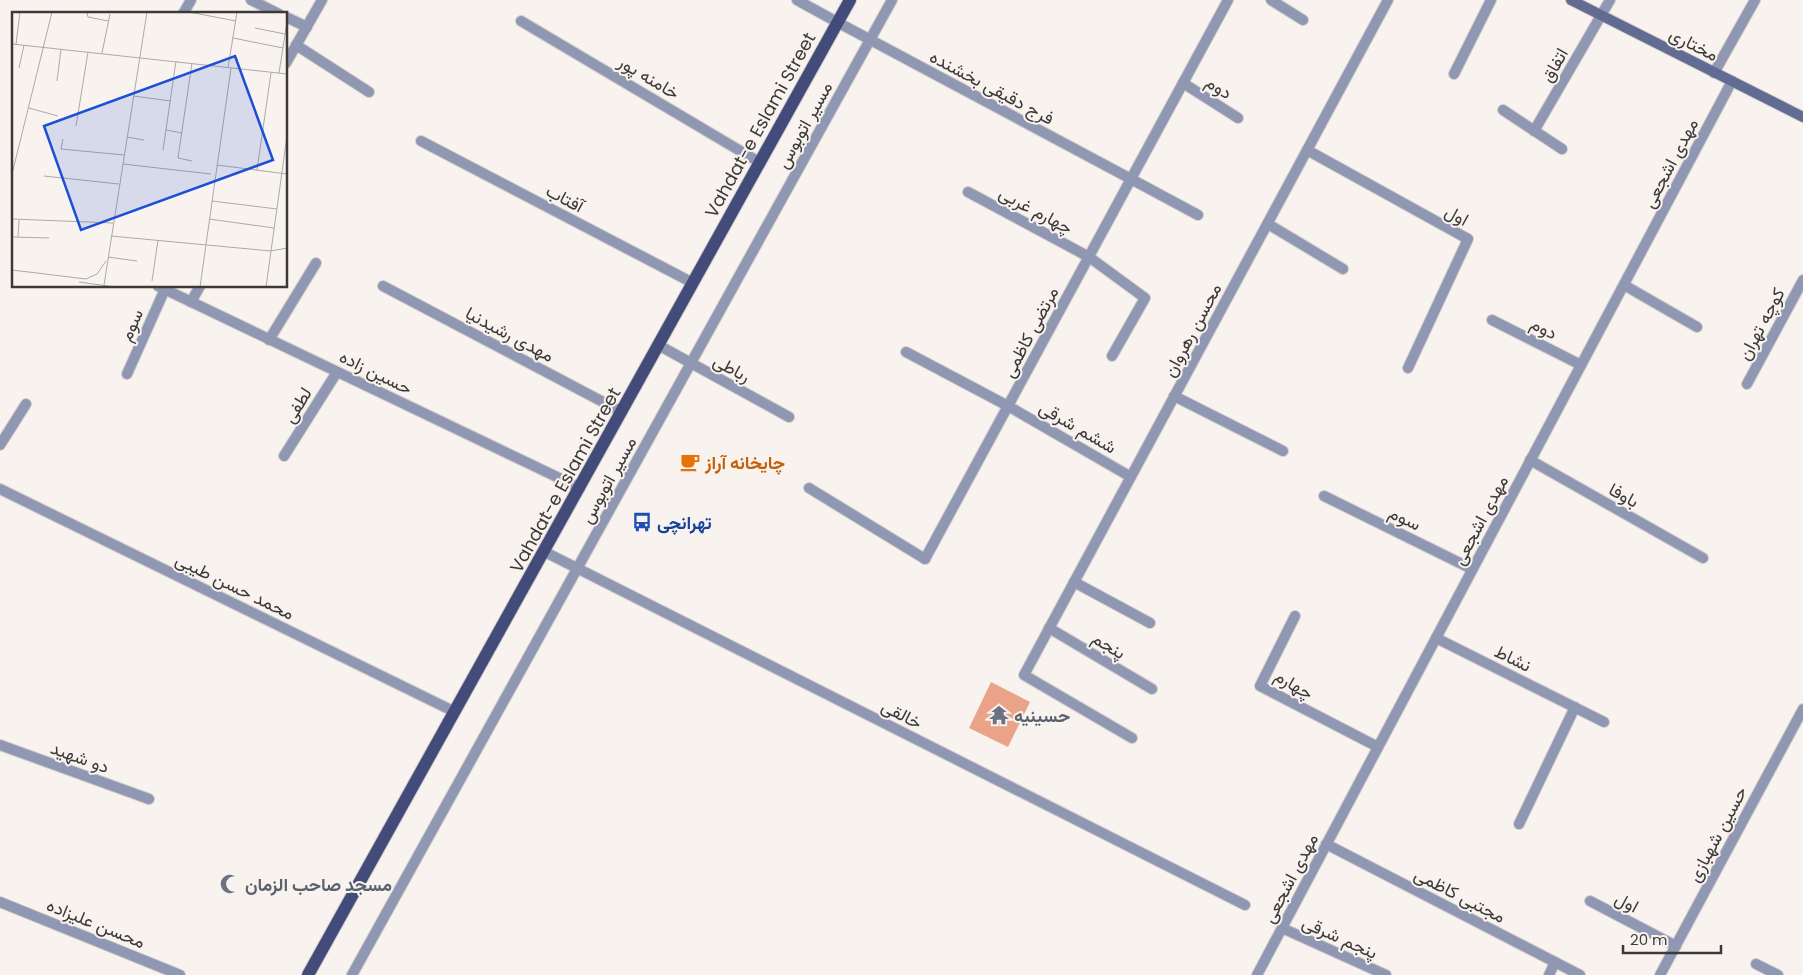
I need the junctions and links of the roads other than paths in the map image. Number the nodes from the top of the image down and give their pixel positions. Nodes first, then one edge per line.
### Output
1 (191, 0) edge
2 (251, 0) edge
3 (322, 0) edge
4 (797, 0) edge
5 (850, 0) edge
6 (892, 0) edge
7 (1228, 0) edge
8 (1271, 0) edge
9 (1388, 0) edge
10 (1491, 0) edge
11 (1571, 0) edge
12 (1610, 0) edge
13 (1755, 0) edge
14 (184, 12) edge
15 (275, 12) edge
16 (1602, 15) junction
17 (288, 18) edge
18 (1303, 20) dead end
19 (521, 21) dead end
20 (837, 22) junction
21 (307, 27) junction
22 (870, 40) junction
23 (296, 45) junction
24 (288, 59) edge
25 (1714, 73) junction
26 (1454, 74) dead end
27 (1732, 81) junction
28 (1183, 83) junction
29 (369, 92) dead end
30 (1503, 110) dead end
31 (1803, 117) edge
32 (1238, 118) dead end
33 (1534, 131) junction
34 (421, 141) dead end
35 (1562, 149) dead end
36 (1307, 150) junction
37 (759, 162) junction
38 (1131, 179) junction
39 (968, 192) dead end
40 (1198, 215) dead end
41 (1268, 224) junction
42 (1089, 257) junction
43 (316, 263) dead end
44 (1343, 269) dead end
45 (1803, 280) edge
46 (693, 283) junction
47 (1624, 285) junction
48 (383, 286) dead end
49 (161, 288) edge
50 (199, 288) edge
51 (191, 302) junction
52 (1492, 320) dead end
53 (1698, 327) dead end
54 (269, 340) junction
55 (660, 346) junction
56 (906, 352) dead end
57 (1112, 356) dead end
58 (690, 364) junction
59 (1581, 365) junction
60 (1408, 368) dead end
61 (338, 372) junction
62 (127, 374) dead end
63 (1747, 384) dead end
64 (1174, 396) junction
65 (26, 404) dead end
66 (1008, 406) junction
67 (622, 412) junction
68 (789, 417) dead end
69 (0, 445) edge
70 (1283, 451) dead end
71 (284, 456) dead end
72 (1530, 460) junction
73 (1131, 477) junction
74 (580, 488) junction
75 (809, 488) dead end
76 (0, 489) edge
77 (1324, 496) dead end
78 (545, 552) junction
79 (1703, 558) dead end
80 (577, 568) junction
81 (1472, 569) junction
82 (1074, 582) junction
83 (1295, 616) dead end
84 (1150, 623) dead end
85 (1049, 628) junction
86 (1436, 638) junction
87 (1152, 689) dead end
88 (1575, 707) junction
89 (1803, 709) edge
90 (455, 712) junction
91 (1604, 722) dead end
92 (1132, 738) dead end
93 (0, 745) edge
94 (1378, 747) junction
95 (148, 799) dead end
96 (1519, 824) dead end
97 (1326, 844) junction
98 (1590, 901) dead end
99 (0, 902) edge
100 (1245, 905) dead end
101 (1282, 928) junction
102 (1676, 946) junction
103 (1555, 962) junction
104 (1756, 964) dead end
105 (180, 975) edge
106 (308, 975) edge
107 (352, 975) edge
108 (1257, 975) edge
109 (1386, 975) edge
110 (1549, 975) edge
111 (1580, 975) edge
112 (1660, 975) edge
113 (1778, 975) edge

1 - 14 street
2 - 15 street
3 - 21 street
4 - 20 street, فرج دقیقی بخشنده
5 - 20 main road, Vahdat-e Eslami Street
6 - 22 street, مسیر اتوبوس
7 - 28 street, مرتضی کاظمی
8 - 18 street
9 - 36 street, محسن رهروان
10 - 26 street
11 - 16 main road, مختاری
12 - 16 street, اتفاق
13 - 25 street
16 - 25 main road, مختاری
16 - 33 street, اتفاق
17 - 21 street
19 - 37 street, خامنه پور
20 - 22 street, فرج دقیقی بخشنده
20 - 37 main road, Vahdat-e Eslami Street
21 - 23 street
22 - 38 street, فرج دقیقی بخشنده
22 - 58 street, مسیر اتوبوس
23 - 24 street
23 - 29 street
25 - 27 main road, مختاری
27 - 31 main road, مختاری
27 - 47 street, مهدی اشجعی
28 - 32 street, دوم
28 - 38 street, مرتضی کاظمی
30 - 33 street
33 - 35 street
34 - 46 street, آفتاب
36 - 41 street, محسن رهروان
36 - 60 street, اول
37 - 46 main road, Vahdat-e Eslami Street
38 - 40 street, فرج دقیقی بخشنده
38 - 42 street, مرتضی کاظمی
39 - 42 street, چهارم غربی
41 - 44 street
41 - 64 street, محسن رهروان
42 - 57 street, چهارم غربی
42 - 66 street, مرتضی کاظمی
43 - 54 street
45 - 63 street, کوچه تهران
46 - 55 main road, Vahdat-e Eslami Street
47 - 53 street
47 - 59 street, مهدی اشجعی
48 - 67 street, مهدی رشیدنیا
49 - 51 street, حسین زاده
49 - 62 street, سوم
50 - 51 street
51 - 54 street, حسین زاده
52 - 59 street, دوم
54 - 61 street, حسین زاده
55 - 58 street, رباطی
55 - 67 main road, Vahdat-e Eslami Street
56 - 66 street, ششم شرقی
58 - 68 street, رباطی
58 - 80 street, مسیر اتوبوس
59 - 72 street, مهدی اشجعی
61 - 71 street, لطفی
61 - 74 street, حسین زاده
64 - 70 street
64 - 73 street, محسن رهروان
65 - 69 street
66 - 73 street, ششم شرقی
66 - 75 street, مرتضی کاظمی
67 - 74 main road, Vahdat-e Eslami Street
72 - 79 street, باوفا
72 - 81 street, مهدی اشجعی
73 - 82 street, محسن رهروان
74 - 78 main road, Vahdat-e Eslami Street
76 - 90 street, محمد حسن طیبی
77 - 81 street, سوم
78 - 80 street, خالقی
78 - 90 main road, Vahdat-e Eslami Street
80 - 100 street, خالقی
80 - 107 street, مسیر اتوبوس
81 - 86 street, مهدی اشجعی
82 - 84 street
82 - 85 street, محسن رهروان
83 - 94 street, چهارم
85 - 87 street, پنجم
85 - 92 street, محسن رهروان
86 - 88 street, نشاط
86 - 94 street, مهدی اشجعی
88 - 91 street, نشاط
88 - 96 street
89 - 102 street, حسین شهبازی
90 - 106 main road, Vahdat-e Eslami Street
93 - 95 street, دو شهید
94 - 97 street, مهدی اشجعی
97 - 101 street, مهدی اشجعی
97 - 103 street, مجتبی کاظمی
98 - 102 street, اول
99 - 105 street, محسن علیزاده
101 - 108 street, مهدی اشجعی
101 - 109 street, پنجم شرقی
102 - 112 street, حسین شهبازی
103 - 110 street
103 - 111 street, مجتبی کاظمی
104 - 113 street

